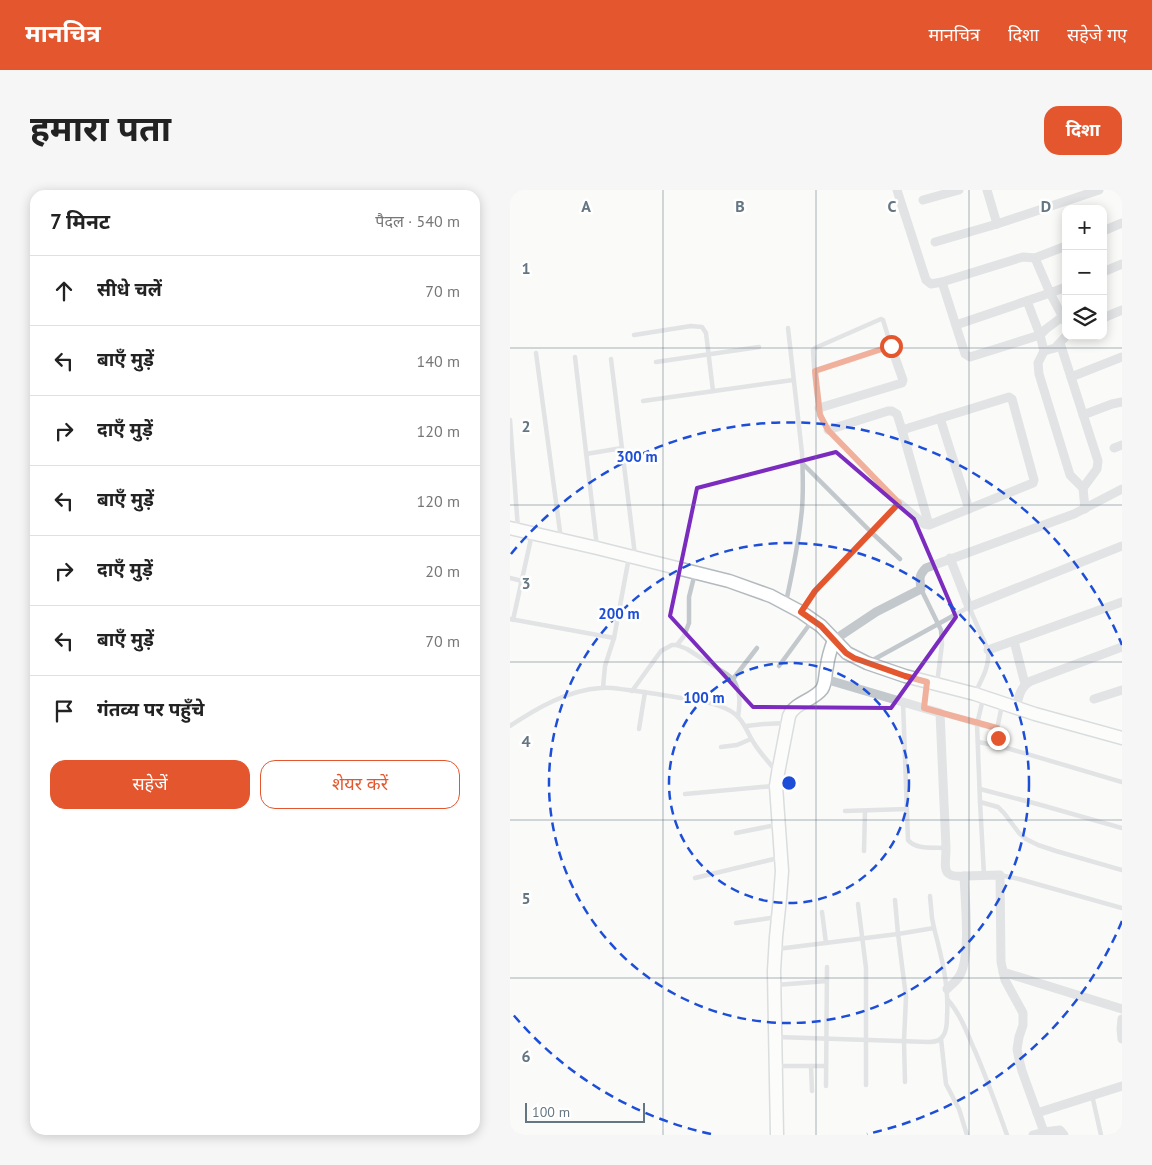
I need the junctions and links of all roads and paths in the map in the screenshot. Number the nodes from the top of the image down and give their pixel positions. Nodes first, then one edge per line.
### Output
1 (897, 190) edge
2 (959, 190) edge
3 (987, 190) edge
4 (1099, 190) edge
5 (924, 200) dead end
6 (1122, 223) edge
7 (997, 224) junction
8 (1107, 229) edge
9 (935, 242) dead end
10 (1062, 248) edge
11 (1035, 258) junction
12 (1122, 264) edge
13 (1107, 270) edge
14 (942, 282) junction
15 (1062, 288) edge
16 (1050, 293) junction
17 (1027, 301) junction
18 (1122, 310) edge
19 (1062, 316) edge
20 (1107, 316) edge
21 (1062, 321) edge
22 (956, 325) junction
23 (788, 328) dead end
24 (634, 335) dead end
25 (1040, 335) junction
26 (1063, 340) edge
27 (891, 346) junction
28 (759, 347) dead end
29 (1044, 351) junction
30 (536, 353) dead end
31 (708, 354) junction
32 (575, 357) dead end
33 (1122, 357) edge
34 (611, 359) dead end
35 (656, 362) dead end
36 (815, 371) junction
37 (1071, 377) junction
38 (793, 380) junction
39 (713, 391) junction
40 (642, 401) dead end
41 (1122, 402) edge
42 (819, 408) junction
43 (1083, 415) junction
44 (940, 418) junction
45 (510, 420) edge
46 (828, 430) junction
47 (902, 430) junction
48 (622, 448) junction
49 (586, 454) junction
50 (803, 463) junction
51 (1083, 488) junction
52 (1122, 489) edge
53 (899, 503) junction
54 (969, 509) junction
55 (1085, 510) junction
56 (929, 524) junction
57 (514, 529) edge
58 (871, 532) junction
59 (532, 534) junction
60 (561, 540) junction
61 (1122, 546) edge
62 (598, 548) junction
63 (632, 558) junction
64 (950, 558) junction
65 (900, 559) dead end
66 (695, 573) junction
67 (510, 578) edge
68 (522, 581) junction
69 (921, 589) junction
70 (1122, 602) edge
71 (786, 603) junction
72 (969, 607) junction
73 (801, 612) junction
74 (512, 620) edge
75 (813, 620) junction
76 (938, 624) junction
77 (614, 638) junction
78 (834, 640) junction
79 (1014, 641) junction
80 (677, 645) junction
81 (1122, 647) edge
82 (757, 648) dead end
83 (988, 650) junction
84 (867, 663) junction
85 (779, 666) dead end
86 (733, 679) junction
87 (825, 680) junction
88 (932, 684) junction
89 (1025, 684) junction
90 (603, 688) junction
91 (1122, 690) edge
92 (632, 691) junction
93 (645, 692) junction
94 (979, 696) junction
95 (1094, 699) dead end
96 (903, 702) junction
97 (1002, 703) junction
98 (924, 708) junction
99 (1016, 708) junction
100 (940, 713) junction
101 (738, 717) junction
102 (787, 723) junction
103 (977, 724) junction
104 (510, 726) edge
105 (746, 726) junction
106 (997, 728) junction
107 (639, 729) dead end
108 (1122, 738) edge
109 (751, 739) junction
110 (978, 742) junction
111 (1000, 746) junction
112 (721, 747) dead end
113 (777, 779) junction
114 (1122, 782) edge
115 (980, 789) junction
116 (685, 794) dead end
117 (980, 802) junction
118 (906, 809) junction
119 (865, 810) junction
120 (845, 811) dead end
121 (780, 824) junction
122 (1122, 828) edge
123 (736, 833) dead end
124 (946, 848) junction
125 (864, 851) dead end
126 (782, 858) junction
127 (1122, 870) edge
128 (984, 875) junction
129 (1000, 875) junction
130 (964, 876) junction
131 (695, 878) dead end
132 (930, 896) dead end
133 (895, 900) dead end
134 (858, 904) dead end
135 (1122, 908) edge
136 (822, 912) dead end
137 (778, 916) junction
138 (736, 923) dead end
139 (934, 928) junction
140 (898, 934) junction
141 (862, 938) junction
142 (826, 943) junction
143 (775, 949) junction
144 (827, 967) dead end
145 (1003, 972) junction
146 (827, 981) junction
147 (774, 985) junction
148 (947, 990) junction
149 (947, 999) junction
150 (1122, 1009) edge
151 (1122, 1019) edge
152 (775, 1037) junction
153 (826, 1039) junction
154 (941, 1039) junction
155 (866, 1040) junction
156 (1122, 1040) edge
157 (904, 1041) junction
158 (775, 1066) junction
159 (811, 1066) junction
160 (826, 1066) junction
161 (905, 1082) dead end
162 (866, 1084) dead end
163 (826, 1086) dead end
164 (1122, 1086) edge
165 (812, 1091) dead end
166 (1092, 1095) junction
167 (1037, 1113) junction
168 (1044, 1132) junction
169 (777, 1135) edge
170 (968, 1135) edge
171 (1007, 1135) edge
172 (1033, 1135) edge
173 (1064, 1135) edge
174 (1101, 1135) edge

1 - 14 street
2 - 5 street
3 - 7 street
4 - 7 street
6 - 8 street
7 - 9 street
10 - 11 street
11 - 14 street
11 - 16 street
12 - 13 street
14 - 22 street
15 - 16 street
16 - 17 street
16 - 19 street
17 - 22 street
17 - 25 street
18 - 20 street
21 - 25 street
22 - 25 street
23 - 38 lane
24 - 31 lane
25 - 29 street
26 - 29 street
26 - 37 street
27 - 36 lane
27 - 36 lane
27 - 42 street
28 - 31 lane
29 - 51 street
30 - 60 lane
31 - 35 lane
31 - 39 lane
32 - 49 lane
33 - 37 street
34 - 48 lane
36 - 42 lane
37 - 43 street
38 - 39 lane
38 - 50 lane
39 - 40 lane
41 - 43 street
42 - 46 lane
43 - 51 street
44 - 47 street
44 - 54 street
44 - 54 street
45 - 57 lane
46 - 47 street
46 - 53 lane
47 - 56 street
48 - 49 lane
48 - 63 lane
49 - 62 lane
50 - 58 lane
50 - 71 lane
51 - 55 street
52 - 55 street
53 - 56 street
53 - 58 lane
54 - 56 street
55 - 64 street
57 - 59 street
58 - 65 lane
58 - 73 lane
59 - 60 street
59 - 68 lane
60 - 62 street
61 - 72 street
62 - 63 street
63 - 66 street
63 - 77 lane
64 - 69 street
64 - 72 street
66 - 71 street
66 - 80 lane
67 - 68 lane
68 - 74 lane
69 - 76 lane
69 - 78 street
70 - 79 street
71 - 73 street
72 - 76 lane
72 - 83 lane
73 - 75 street
74 - 77 lane
75 - 78 street
75 - 85 lane
76 - 84 lane
76 - 88 lane
77 - 90 lane
78 - 84 street
78 - 87 street
79 - 83 street
79 - 89 street
80 - 86 lane
80 - 92 lane
81 - 89 street
82 - 86 lane
83 - 94 lane
84 - 88 street
86 - 101 lane
87 - 96 street
87 - 102 street
88 - 94 street
88 - 98 lane
89 - 99 street
90 - 92 lane
90 - 104 lane
91 - 95 street
92 - 93 lane
93 - 101 lane
93 - 107 lane
94 - 97 street
94 - 103 lane
96 - 98 street
96 - 118 lane
97 - 99 street
97 - 106 lane
98 - 100 street
99 - 108 street
100 - 103 lane
100 - 124 street
101 - 105 lane
102 - 105 lane
102 - 113 street
103 - 106 lane
103 - 110 lane
105 - 109 lane
106 - 111 lane
109 - 112 lane
109 - 113 lane
110 - 111 lane
110 - 115 lane
111 - 114 lane
113 - 116 lane
113 - 121 street
115 - 117 lane
115 - 122 lane
117 - 127 lane
117 - 128 lane
118 - 119 lane
118 - 124 lane
119 - 120 lane
119 - 125 lane
121 - 123 lane
121 - 126 street
124 - 130 street
126 - 131 lane
126 - 137 street
128 - 129 street
128 - 130 street
129 - 135 lane
129 - 145 street
130 - 148 street
132 - 139 lane
133 - 140 lane
134 - 141 lane
136 - 142 lane
137 - 138 lane
137 - 143 street
139 - 140 lane
139 - 148 lane
140 - 141 lane
140 - 157 lane
141 - 142 lane
141 - 155 lane
142 - 143 lane
143 - 147 street
144 - 146 lane
145 - 150 street
145 - 167 street
146 - 147 lane
146 - 153 lane
147 - 152 street
148 - 149 lane
149 - 154 lane
149 - 171 lane
151 - 156 street
152 - 153 lane
152 - 158 street
153 - 155 lane
153 - 160 lane
154 - 157 lane
154 - 170 lane
155 - 157 lane
155 - 162 lane
157 - 161 lane
158 - 159 lane
158 - 169 street
159 - 160 lane
159 - 165 lane
160 - 163 lane
164 - 166 street
166 - 167 street
166 - 174 lane
167 - 168 street
168 - 172 street
168 - 173 street

